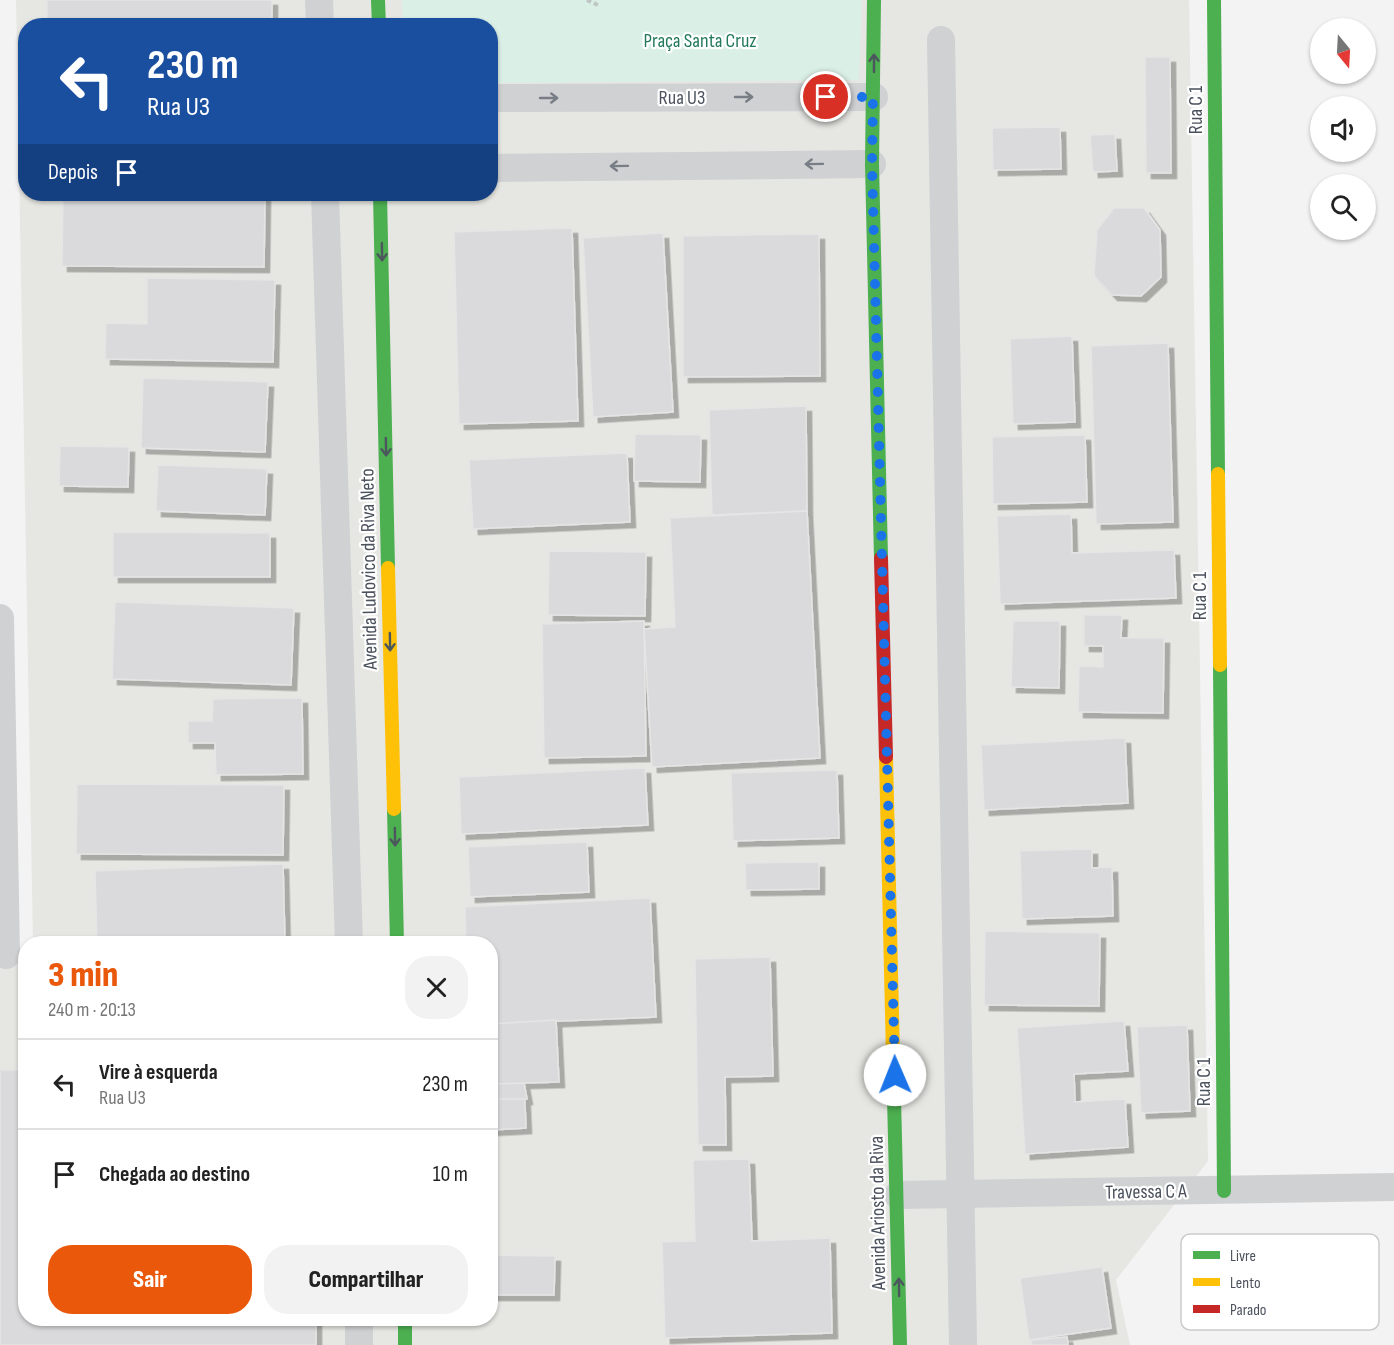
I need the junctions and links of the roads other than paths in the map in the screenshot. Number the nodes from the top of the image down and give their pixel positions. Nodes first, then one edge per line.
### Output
1 (319, 0) edge
2 (378, 0) edge
3 (874, 0) edge
4 (1214, 0) edge
5 (320, 18) edge
6 (378, 18) edge
7 (941, 40) dead end
8 (873, 97) junction
9 (498, 98) edge
10 (872, 164) junction
11 (498, 168) edge
12 (326, 201) edge
13 (380, 201) edge
14 (0, 618) edge
15 (349, 936) edge
16 (397, 936) edge
17 (6, 955) dead end
18 (1394, 1187) edge
19 (1224, 1191) junction
20 (898, 1195) junction
21 (961, 1195) junction
22 (359, 1326) edge
23 (405, 1326) edge
24 (359, 1345) edge
25 (405, 1345) edge
26 (900, 1345) edge
27 (963, 1345) edge

1 - 5 street
2 - 6 street
8 -> 3 street, Avenida Ariosto da Riva
4 - 19 street, Rua C 1
7 - 21 street
9 -> 8 street, Rua U3
8 - 10 street, Avenida Ariosto da Riva
10 -> 11 street
10 - 20 street, Avenida Ariosto da Riva
12 - 15 street
13 -> 16 street, Avenida Ludovico da Riva Neto
14 - 17 street
18 - 19 street, Travessa C A
19 - 21 street, Travessa C A
20 - 21 street, Travessa C A
26 -> 20 street, Avenida Ariosto da Riva
21 - 27 street
22 - 24 street
23 - 25 street

